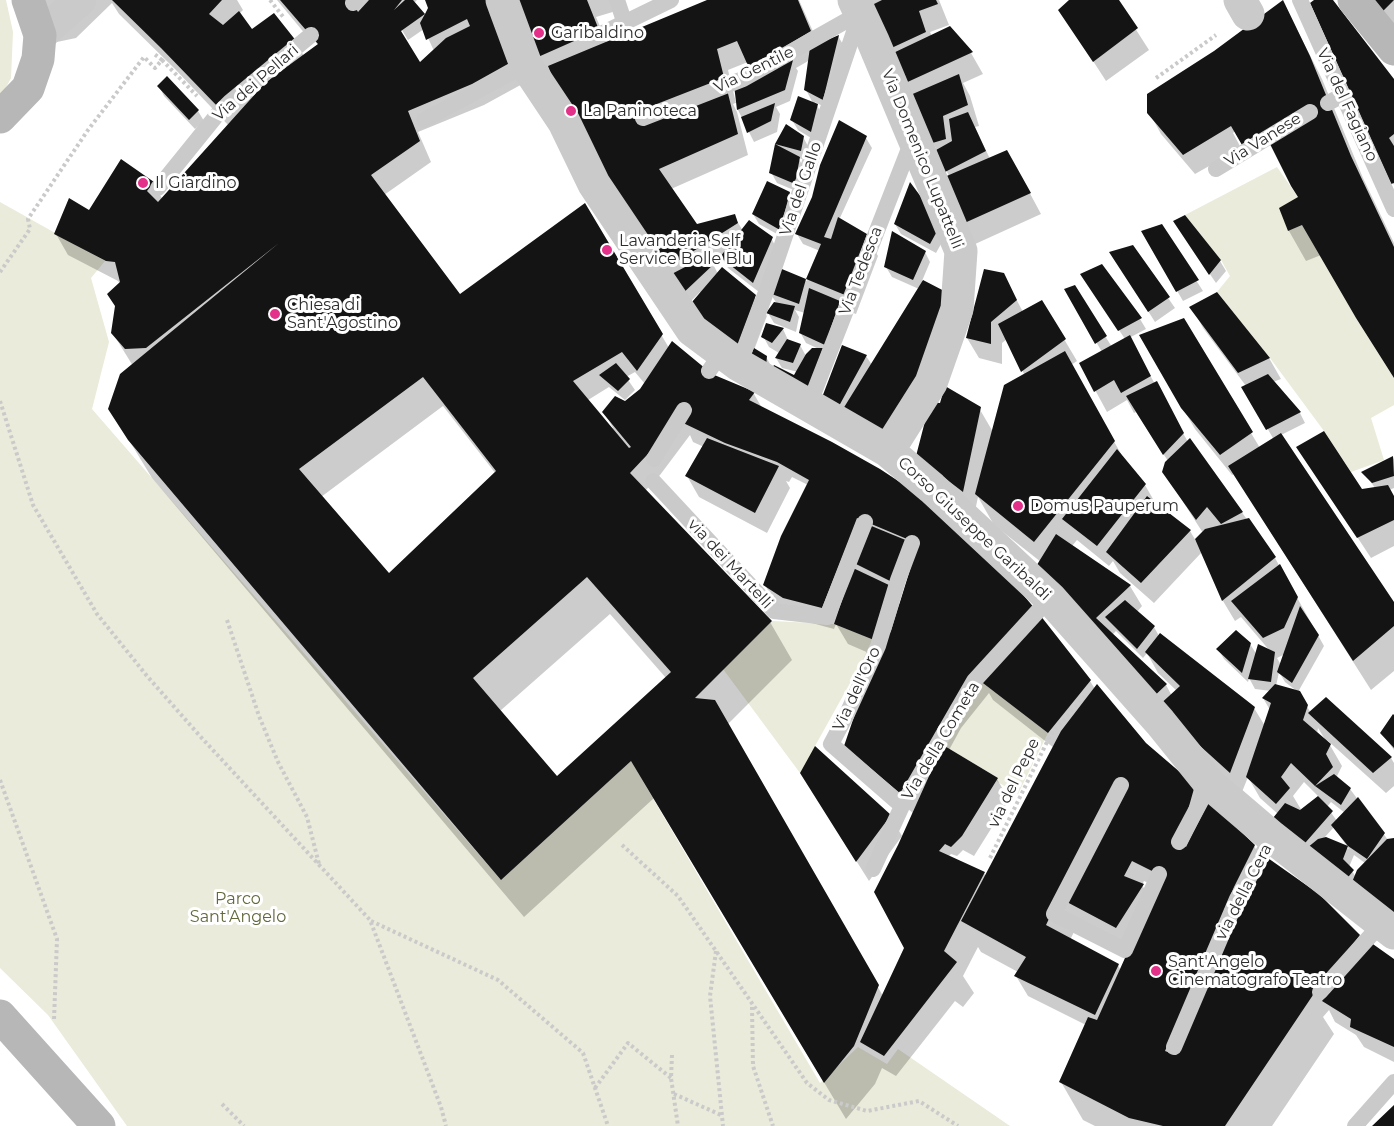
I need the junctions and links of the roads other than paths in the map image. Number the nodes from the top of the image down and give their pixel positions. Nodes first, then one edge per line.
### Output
1 (28, 0) edge
2 (81, 0) edge
3 (502, 0) edge
4 (617, 0) edge
5 (671, 0) edge
6 (1300, 0) edge
7 (1354, 0) edge
8 (857, 7) edge
9 (625, 24) junction
10 (40, 35) junction
11 (311, 35) dead end
12 (596, 37) dead end
13 (1394, 49) edge
14 (523, 69) junction
15 (1311, 112) dead end
16 (0, 117) edge
17 (643, 118) dead end
18 (424, 120) dead end
19 (914, 137) junction
20 (1216, 169) dead end
21 (158, 188) dead end
22 (1394, 209) edge
23 (723, 362) junction
24 (809, 405) junction
25 (684, 410) dead end
26 (654, 459) dead end
27 (890, 460) junction
28 (653, 482) dead end
29 (866, 522) dead end
30 (912, 543) dead end
31 (1050, 598) junction
32 (1210, 784) junction
33 (1121, 785) dead end
34 (902, 806) junction
35 (1272, 837) junction
36 (1179, 842) dead end
37 (873, 869) dead end
38 (1159, 874) dead end
39 (1388, 928) edge
40 (1320, 992) dead end
41 (0, 1017) edge
42 (1174, 1047) dead end
43 (1394, 1082) edge
44 (99, 1126) edge
45 (1354, 1126) edge

1 - 10 street
2 - 10 street
3 - 14 street, Corso Giuseppe Garibaldi
4 - 9 lane
5 - 9 lane
6 - 22 lane, Via del Fagiano
7 - 13 street
8 - 17 lane, Via Gentile
8 - 19 street, Via Domenico Lupattelli
8 - 23 lane, Via del Gallo
9 - 12 lane
10 - 16 street
11 - 21 lane, Via dei Pellari
14 - 18 lane
14 - 23 street, Corso Giuseppe Garibaldi
15 - 20 lane, Via Vanese
19 - 24 lane, Via Tedesca
19 - 27 street, Via Domenico Lupattelli
23 - 24 street, Corso Giuseppe Garibaldi
24 - 27 street, Corso Giuseppe Garibaldi
25 - 26 lane
27 - 31 street, Corso Giuseppe Garibaldi
28 - 29 lane, via dei Martelli
30 - 34 lane, Via dell'Oro
31 - 32 street, Corso Giuseppe Garibaldi
31 - 34 lane, Via della Cometa
32 - 35 street, Corso Giuseppe Garibaldi
32 - 36 lane
33 - 38 lane
34 - 37 lane, Via della Cometa
35 - 39 street, Corso Giuseppe Garibaldi
35 - 42 lane, via della Cera
39 - 40 lane
41 - 44 street
43 - 45 lane

